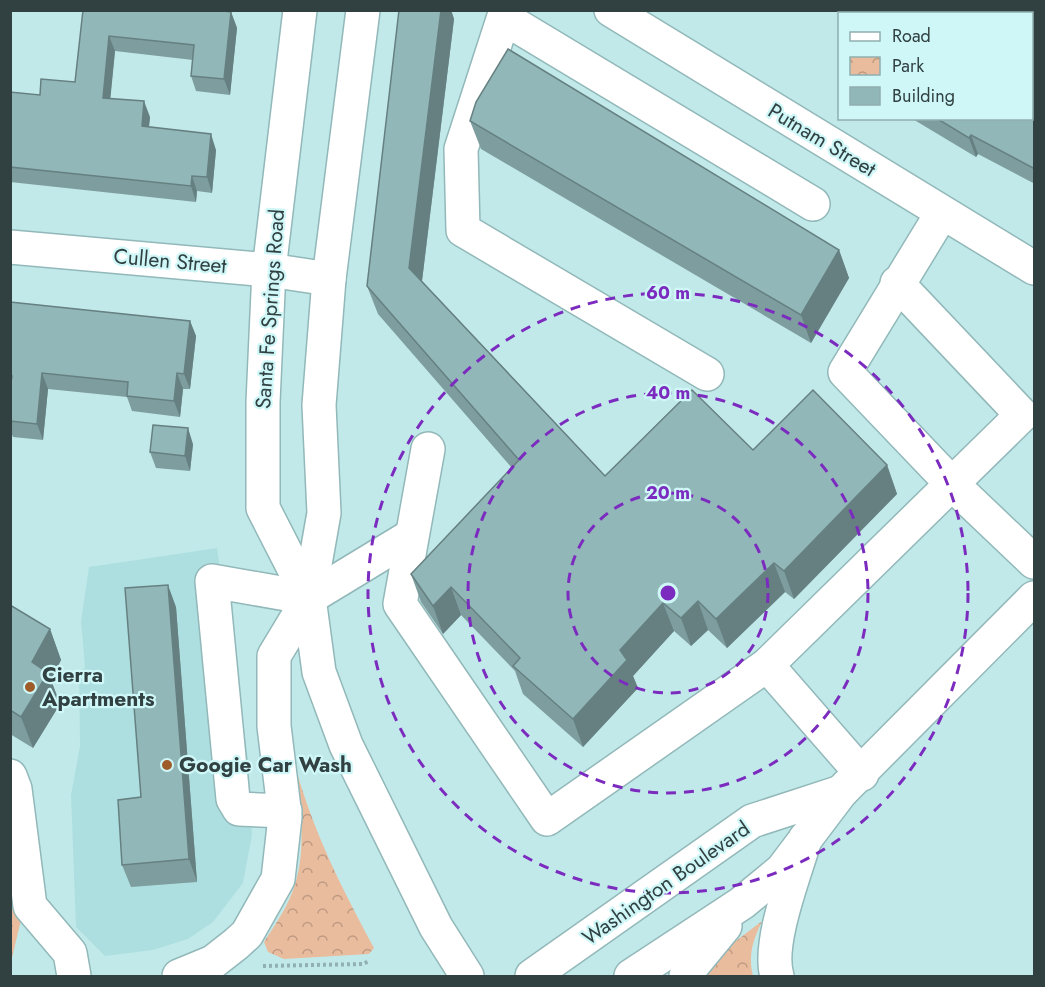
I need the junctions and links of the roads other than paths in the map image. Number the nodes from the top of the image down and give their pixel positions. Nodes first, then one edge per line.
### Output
1 (300, 10) edge
2 (363, 10) edge
3 (611, 10) edge
4 (505, 14) edge
5 (813, 204) dead end
6 (942, 213) junction
7 (10, 247) edge
8 (1035, 268) edge
9 (269, 270) junction
10 (329, 279) junction
11 (897, 284) junction
12 (707, 374) dead end
13 (429, 448) dead end
14 (952, 484) junction
15 (411, 536) junction
16 (1035, 562) edge
17 (309, 598) junction
18 (1035, 598) edge
19 (767, 665) junction
20 (10, 776) edge
21 (852, 783) junction
22 (285, 811) junction
23 (806, 836) junction
24 (742, 903) junction
25 (74, 976) edge
26 (179, 976) edge
27 (467, 976) edge
28 (532, 976) edge
29 (631, 976) edge
30 (686, 976) edge
31 (777, 976) edge

1 - 9 main road, Santa Fe Springs Road
2 - 10 main road, Santa Fe Springs Road
3 - 6 main road, Putnam Street
4 - 5 main road
4 - 12 main road
6 - 8 main road, Putnam Street
6 - 11 main road
7 - 9 main road, Cullen Street
9 - 10 main road, Cullen Street
9 - 17 main road, Santa Fe Springs Road
10 - 17 main road, Santa Fe Springs Road
11 - 14 main road
11 - 14 main road
13 - 15 main road
14 - 16 main road
14 - 19 main road
15 - 17 main road
15 - 19 main road
17 - 22 main road
17 - 22 main road
17 - 27 main road, Santa Fe Springs Road
18 - 21 main road, Washington Boulevard
19 - 21 main road
20 - 25 main road
21 - 23 main road, Washington Boulevard
21 - 28 main road, Washington Boulevard
22 - 26 main road
23 - 24 main road, Washington Boulevard
23 - 31 main road
24 - 29 main road, Washington Boulevard
24 - 30 main road

